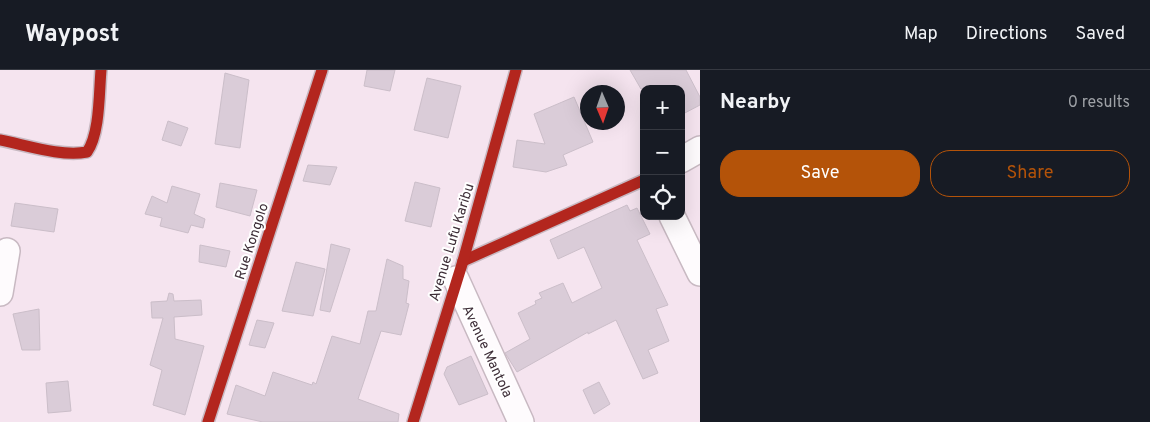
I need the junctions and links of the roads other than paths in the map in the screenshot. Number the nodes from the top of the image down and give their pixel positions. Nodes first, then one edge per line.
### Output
1 (101, 70) edge
2 (322, 70) edge
3 (516, 70) edge
4 (0, 140) edge
5 (700, 149) edge
6 (685, 158) edge
7 (640, 182) edge
8 (674, 220) edge
9 (7, 251) dead end
10 (459, 270) junction
11 (700, 273) edge
12 (0, 293) edge
13 (208, 422) edge
14 (413, 422) edge
15 (521, 422) edge

1 - 4 street
2 - 13 street, Rue Kongolo
3 - 10 street, Avenue Lufu Karibu
5 - 6 street
7 - 10 street
8 - 11 street
9 - 12 street
10 - 14 street, Avenue Lufu Karibu
10 - 15 street, Avenue Mantola

